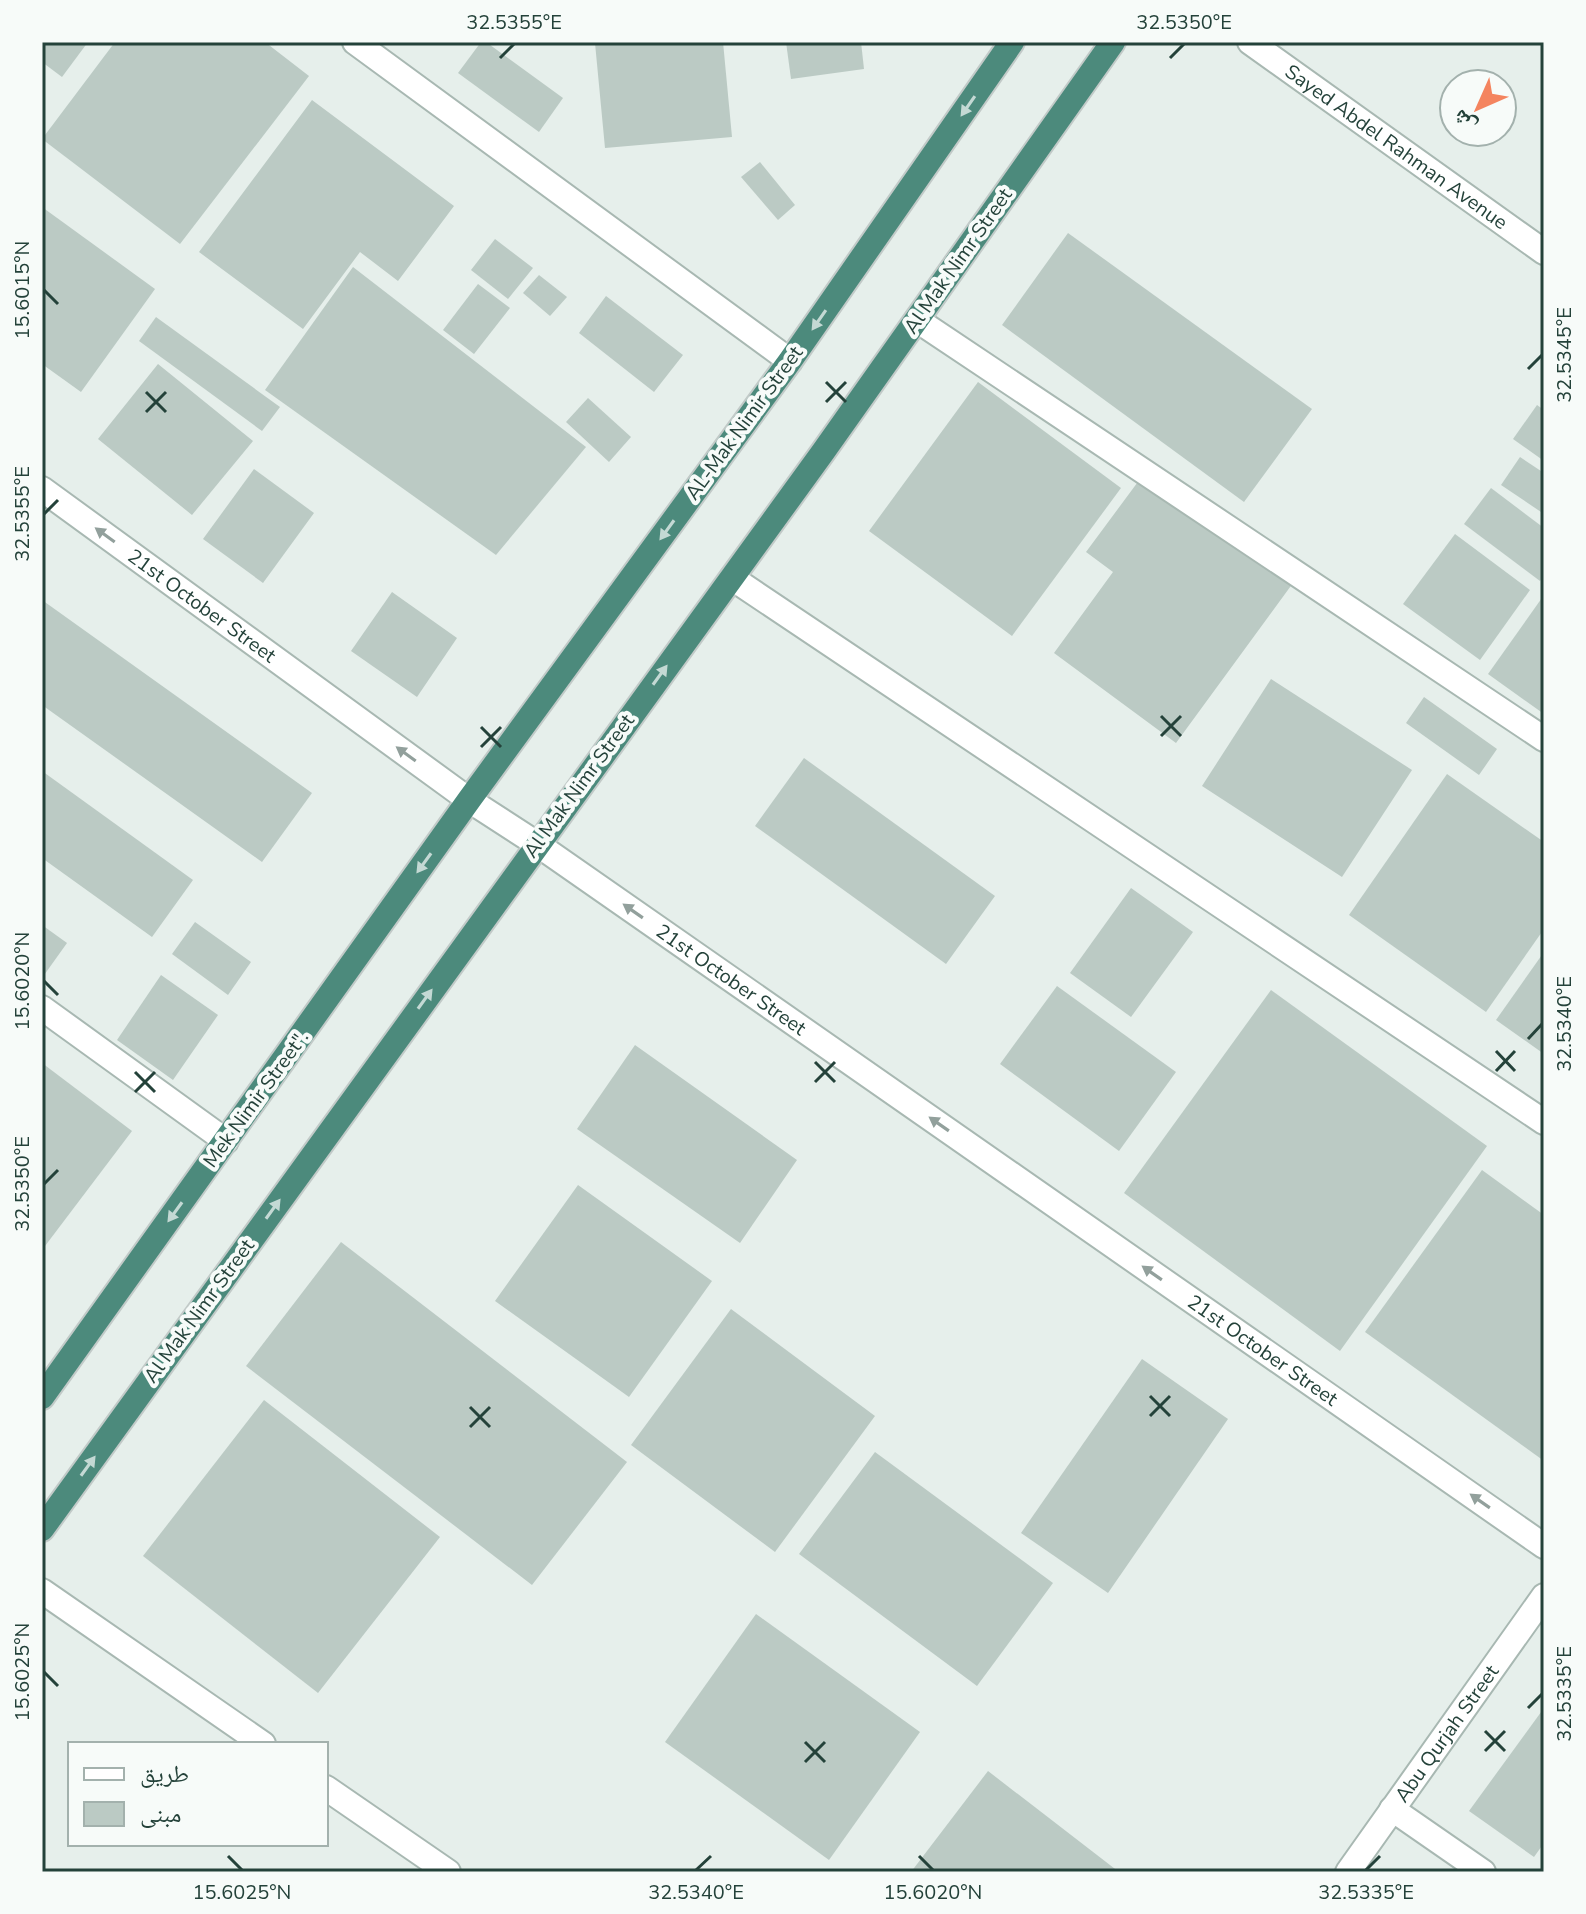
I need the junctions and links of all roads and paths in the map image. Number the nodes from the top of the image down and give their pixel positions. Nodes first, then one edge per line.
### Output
1 (355, 42) edge
2 (1012, 42) edge
3 (1113, 42) edge
4 (1250, 42) edge
5 (1544, 252) edge
6 (917, 320) junction
7 (790, 361) junction
8 (42, 489) edge
9 (732, 578) junction
10 (1544, 739) edge
11 (469, 800) junction
12 (537, 844) junction
13 (42, 1008) edge
14 (1544, 1122) edge
15 (226, 1141) junction
16 (42, 1397) edge
17 (42, 1529) edge
18 (1544, 1546) edge
19 (42, 1591) edge
20 (1544, 1596) edge
21 (260, 1742) edge
22 (328, 1789) edge
23 (1392, 1809) junction
24 (448, 1872) edge
25 (1348, 1872) edge
26 (1483, 1872) edge

1 - 7 street
2 -> 7 highway, AL-Mak Nimir Street
3 - 6 highway, Al Mak Nimr Street
4 - 5 street, Sayed Abdel Rahman Avenue
6 - 9 highway, Al Mak Nimr Street
6 - 10 street
7 -> 11 highway, AL-Mak Nimir Street
11 -> 8 street, 21st October Street
12 -> 9 highway, Al Mak Nimr Street
9 - 14 street
11 - 12 street, 21st October Street
11 -> 15 highway, Mek Nimir Street".
17 -> 12 highway, Al Mak Nimr Street
18 -> 12 street, 21st October Street
13 - 15 street
15 -> 16 highway, Mek Nimir Street".
19 - 21 street
20 - 23 street, Abu Qurjah Street
22 - 24 street
23 - 25 street, Abu Qurjah Street
23 - 26 street

